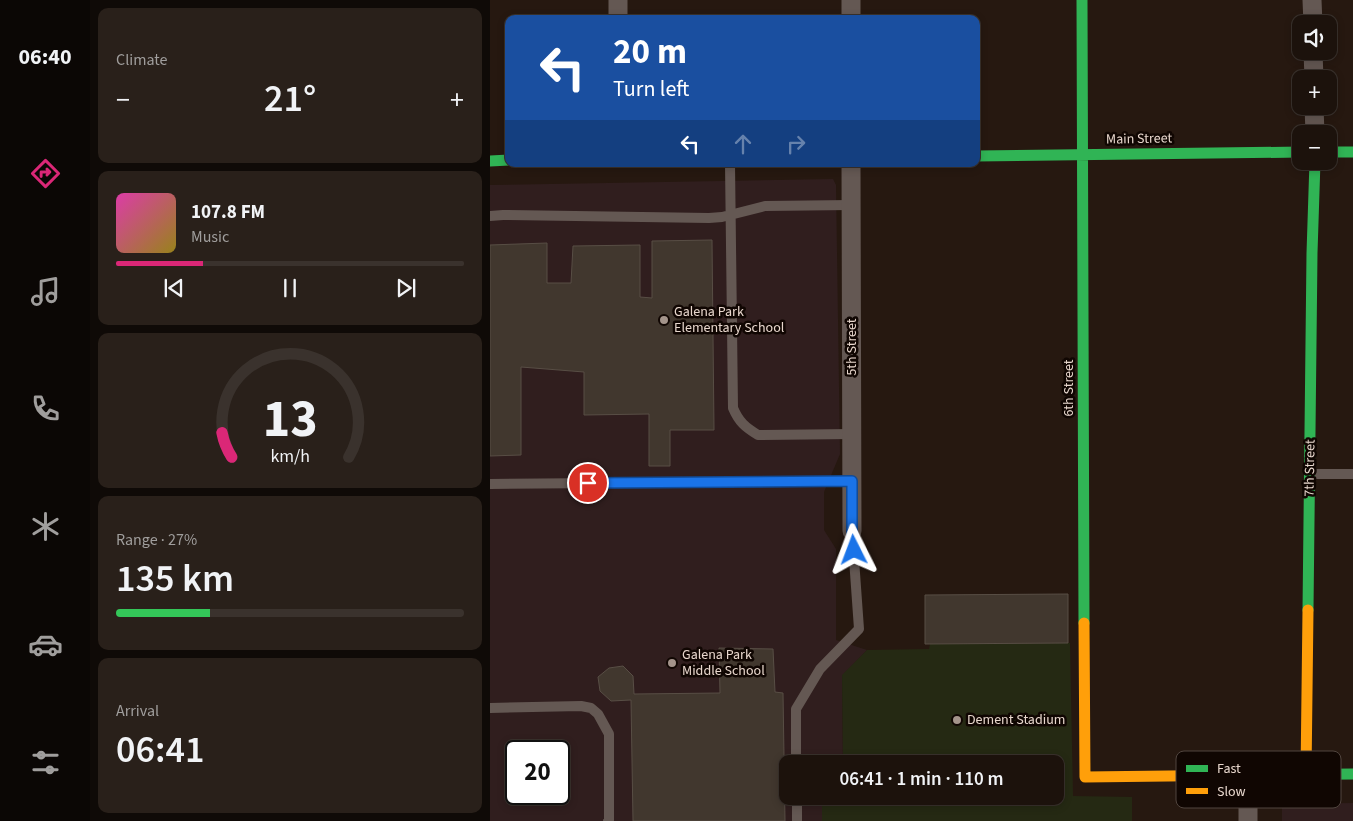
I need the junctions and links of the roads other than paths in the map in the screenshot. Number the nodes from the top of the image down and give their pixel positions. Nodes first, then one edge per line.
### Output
1 (618, 0) edge
2 (851, 0) edge
3 (1082, 0) edge
4 (1312, 0) edge
5 (618, 15) edge
6 (851, 15) edge
7 (1313, 15) edge
8 (1292, 152) edge
9 (1337, 152) edge
10 (1353, 152) edge
11 (1082, 155) junction
12 (980, 156) edge
13 (505, 160) edge
14 (490, 161) edge
15 (730, 167) edge
16 (851, 167) edge
17 (1315, 170) edge
18 (851, 205) junction
19 (731, 214) junction
20 (490, 216) edge
21 (852, 434) junction
22 (1310, 474) junction
23 (1353, 474) edge
24 (852, 481) junction
25 (490, 484) edge
26 (852, 531) joint
27 (490, 708) edge
28 (1306, 751) edge
29 (796, 755) edge
30 (1176, 776) edge
31 (797, 805) edge
32 (1248, 808) edge
33 (608, 821) edge
34 (797, 821) edge
35 (1248, 821) edge

1 - 5 street
2 - 6 street
3 - 11 street, 6th Street
4 - 7 street
8 - 11 street, Main Street
9 - 10 street
11 - 12 street, Main Street
11 - 30 street, 6th Street
13 - 14 street
15 - 19 lane
16 - 18 street, 5th Street
17 - 22 street, 7th Street
18 - 19 lane
18 - 21 street, 5th Street
19 - 20 lane
19 - 21 lane
21 - 24 street, 5th Street
22 - 23 lane
22 - 28 street, 7th Street
24 - 25 lane
24 - 26 street, 5th Street
26 - 29 lane
27 - 33 lane
31 - 34 lane
32 - 35 street

